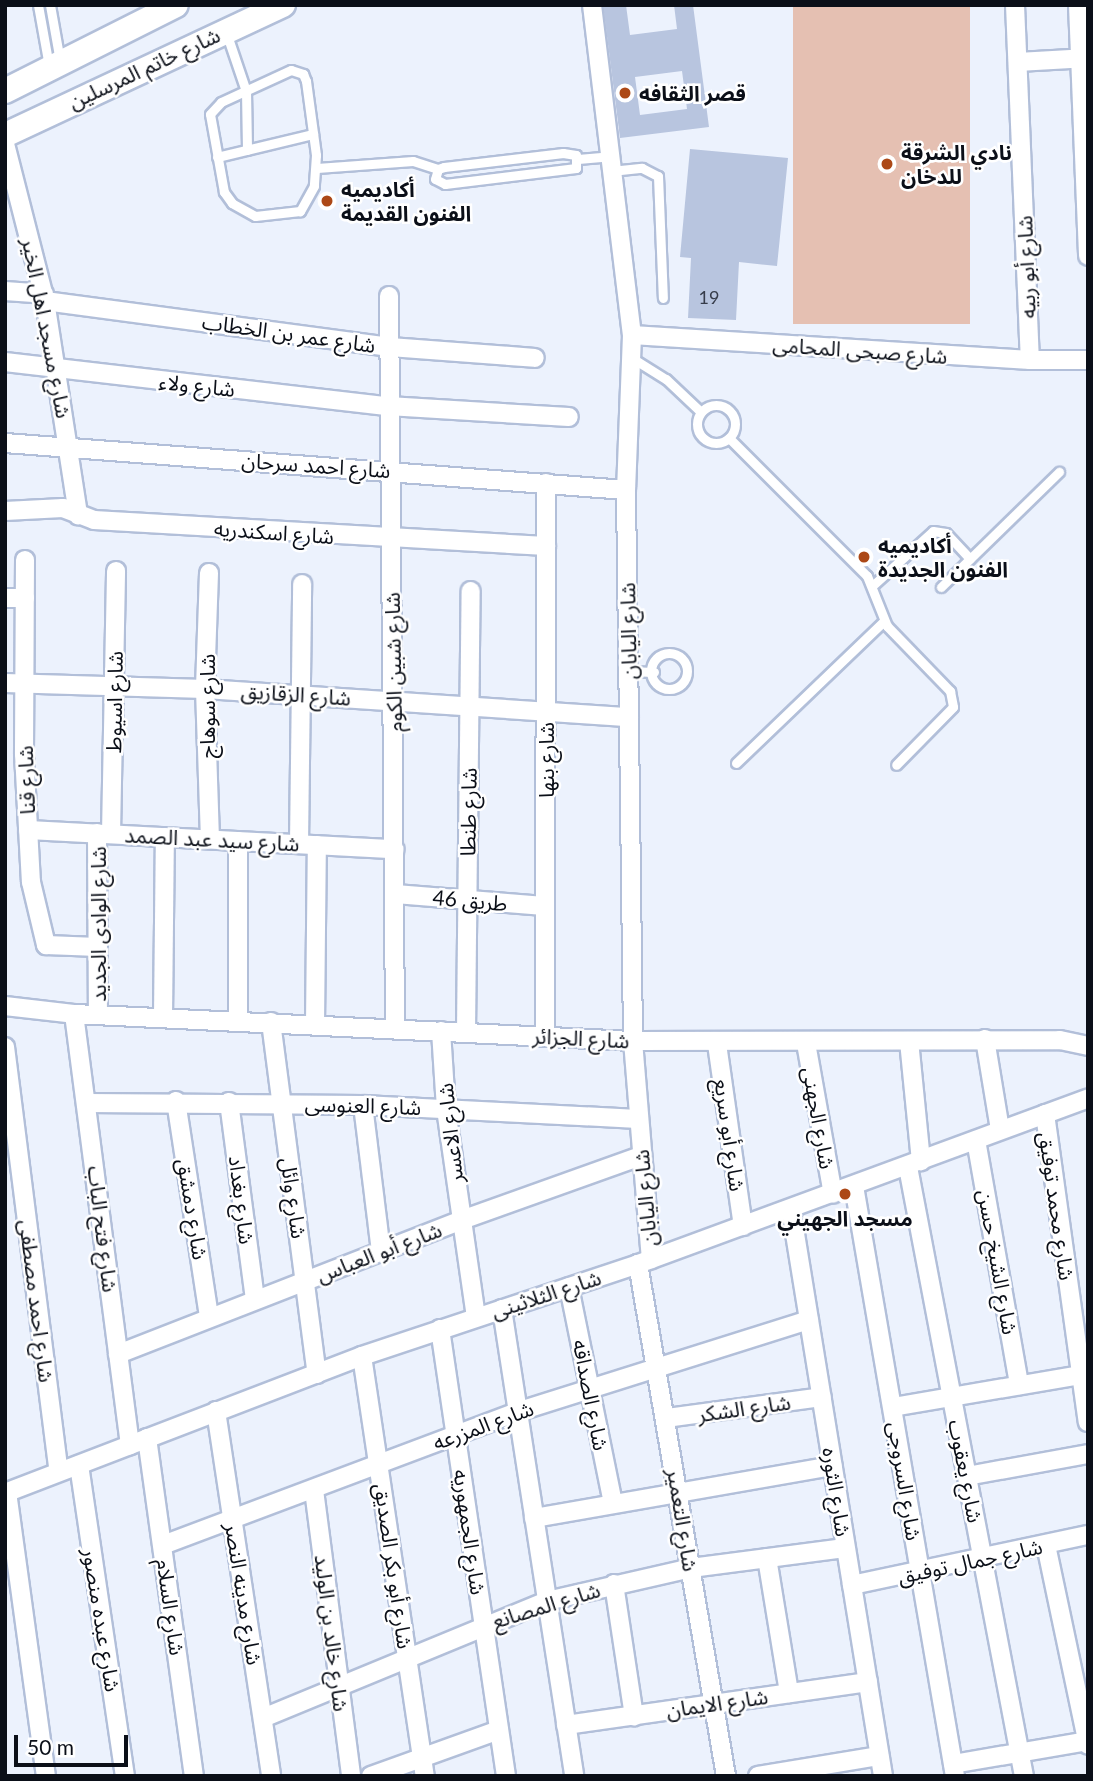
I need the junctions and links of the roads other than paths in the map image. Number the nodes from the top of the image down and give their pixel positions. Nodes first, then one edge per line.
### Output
1 (38, 5) edge
2 (50, 5) edge
3 (176, 5) edge
4 (184, 5) edge
5 (283, 5) edge
6 (592, 5) edge
7 (1015, 5) edge
8 (1078, 5) edge
9 (127, 30) junction
10 (218, 33) junction
11 (1084, 59) edge
12 (1018, 62) junction
13 (151, 64) junction
14 (54, 65) junction
15 (5, 91) edge
16 (246, 91) junction
17 (313, 134) junction
18 (5, 135) edge
19 (5, 144) edge
20 (247, 150) junction
21 (217, 157) junction
22 (578, 159) junction
23 (611, 164) junction
24 (317, 168) junction
25 (438, 169) junction
26 (1088, 256) edge
27 (5, 291) edge
28 (389, 296) dead end
29 (45, 298) junction
30 (663, 298) dead end
31 (632, 335) junction
32 (390, 347) junction
33 (630, 357) junction
34 (535, 358) dead end
35 (1088, 359) edge
36 (1030, 360) junction
37 (5, 362) edge
38 (58, 370) junction
39 (388, 406) junction
40 (701, 412) junction
41 (569, 417) dead end
42 (729, 438) junction
43 (5, 443) edge
44 (71, 448) junction
45 (387, 470) junction
46 (1059, 472) dead end
47 (546, 483) junction
48 (626, 491) junction
49 (5, 511) edge
50 (78, 515) junction
51 (390, 540) junction
52 (546, 546) junction
53 (970, 559) junction
54 (25, 560) dead end
55 (116, 571) dead end
56 (209, 573) dead end
57 (302, 584) dead end
58 (872, 586) junction
59 (941, 587) dead end
60 (471, 591) dead end
61 (5, 598) edge
62 (25, 598) junction
63 (884, 621) junction
64 (628, 671) junction
65 (654, 672) junction
66 (26, 682) junction
67 (5, 683) edge
68 (114, 685) junction
69 (205, 689) junction
70 (301, 694) junction
71 (394, 701) junction
72 (469, 706) junction
73 (546, 711) junction
74 (629, 717) junction
75 (736, 764) dead end
76 (896, 765) dead end
77 (28, 830) junction
78 (104, 834) junction
79 (165, 837) junction
80 (210, 839) junction
81 (238, 841) junction
82 (299, 844) junction
83 (317, 845) junction
84 (395, 849) junction
85 (395, 894) junction
86 (467, 900) junction
87 (545, 906) junction
88 (98, 947) junction
89 (5, 1006) edge
90 (74, 1014) junction
91 (98, 1015) junction
92 (163, 1017) junction
93 (238, 1020) junction
94 (271, 1022) junction
95 (315, 1024) junction
96 (395, 1028) junction
97 (441, 1031) junction
98 (466, 1032) junction
99 (545, 1036) junction
100 (985, 1039) junction
101 (633, 1041) junction
102 (909, 1041) junction
103 (806, 1043) junction
104 (717, 1044) junction
105 (1088, 1046) edge
106 (5, 1047) edge
107 (1088, 1098) edge
108 (176, 1101) junction
109 (229, 1102) junction
110 (281, 1102) junction
111 (87, 1103) junction
112 (363, 1105) junction
113 (446, 1109) junction
114 (1045, 1114) junction
115 (638, 1119) junction
116 (1000, 1130) junction
117 (976, 1140) junction
118 (642, 1156) junction
119 (914, 1164) junction
120 (854, 1186) junction
121 (832, 1194) junction
122 (791, 1209) junction
123 (459, 1221) junction
124 (743, 1226) junction
125 (381, 1251) junction
126 (645, 1261) junction
127 (305, 1280) junction
128 (569, 1287) junction
129 (255, 1299) junction
130 (502, 1309) junction
131 (209, 1317) junction
132 (476, 1317) junction
133 (809, 1320) junction
134 (440, 1329) junction
135 (118, 1354) junction
136 (362, 1356) junction
137 (659, 1367) junction
138 (317, 1374) junction
139 (1081, 1375) junction
140 (1019, 1385) junction
141 (589, 1387) junction
142 (822, 1397) junction
143 (952, 1397) junction
144 (893, 1407) junction
145 (216, 1411) junction
146 (517, 1412) junction
147 (667, 1418) junction
148 (1088, 1422) edge
149 (456, 1434) junction
150 (148, 1438) junction
151 (130, 1445) junction
152 (1088, 1454) edge
153 (379, 1464) junction
154 (79, 1465) junction
155 (833, 1466) junction
156 (59, 1472) junction
157 (967, 1476) junction
158 (314, 1490) junction
159 (680, 1492) junction
160 (6, 1493) edge
161 (612, 1504) junction
162 (534, 1518) junction
163 (232, 1521) junction
164 (1088, 1535) edge
165 (163, 1545) junction
166 (1046, 1545) junction
167 (845, 1548) junction
168 (766, 1558) junction
169 (983, 1559) junction
170 (691, 1568) junction
171 (920, 1572) junction
172 (614, 1584) junction
173 (852, 1585) junction
174 (547, 1601) junction
175 (484, 1624) junction
176 (407, 1657) junction
177 (868, 1682) junction
178 (339, 1686) junction
179 (789, 1693) junction
180 (714, 1704) junction
181 (634, 1716) junction
182 (263, 1718) junction
183 (566, 1726) junction
184 (499, 1730) junction
185 (1087, 1743) edge
186 (1020, 1753) junction
187 (879, 1756) junction
188 (422, 1757) junction
189 (954, 1770) edge
190 (46, 1776) edge
191 (125, 1776) edge
192 (194, 1776) edge
193 (271, 1776) edge
194 (351, 1776) edge
195 (371, 1776) edge
196 (425, 1776) edge
197 (506, 1776) edge
198 (574, 1776) edge
199 (726, 1776) edge
200 (758, 1776) edge
201 (883, 1776) edge
202 (1024, 1776) edge

1 - 14 lane
2 - 14 lane
3 - 9 main road, شارع خاتم المرسلين
4 - 10 main road
5 - 10 main road, شارع خاتم المرسلين
6 - 23 street, شارع اليابان
7 - 12 street, شارع أبو ربيه
8 - 11 street
9 - 13 main road
9 - 14 main road, شارع خاتم المرسلين
10 - 13 main road, شارع خاتم المرسلين
10 - 16 lane
11 - 12 street
11 - 26 street
12 - 36 street, شارع أبو ربيه
13 - 18 main road, شارع خاتم المرسلين
14 - 15 main road, شارع خاتم المرسلين
16 - 17 lane
16 - 20 lane
16 - 21 lane
17 - 20 lane
17 - 24 lane
19 - 29 street, شارع مسجد اهل الخير
20 - 21 lane
21 - 24 lane
22 - 23 lane
22 - 25 lane
22 - 25 lane
23 - 30 lane
23 - 31 street, شارع اليابان
24 - 25 lane
27 - 29 street, شارع عمر بن الخطاب
28 - 32 street, شارع شبين الكوم
29 - 32 street, شارع عمر بن الخطاب
29 - 38 street, شارع مسجد اهل الخير
31 - 33 street, شارع اليابان
31 - 36 street, شارع صبحى المحامى
32 - 34 street, شارع عمر بن الخطاب
32 - 39 street, شارع شبين الكوم
33 - 40 lane
33 - 48 street, شارع اليابان
35 - 36 street, شارع صبحى المحامى
37 - 38 street, شارع ولاء
38 - 39 street, شارع ولاء
38 - 44 street, شارع مسجد اهل الخير
39 - 41 street, شارع ولاء
39 - 45 street, شارع شبين الكوم
40 - 42 lane
40 - 42 lane
42 - 58 lane
43 - 44 street, شارع احمد سرحان
44 - 45 street, شارع احمد سرحان
44 - 50 street, شارع مسجد اهل الخير
45 - 47 street, شارع احمد سرحان
45 - 51 street, شارع شبين الكوم
46 - 53 lane
47 - 48 street, شارع احمد سرحان
47 - 52 street, شارع بنها
48 - 64 street, شارع اليابان
49 - 50 street, شارع اسكندريه
50 - 51 street, شارع اسكندريه
51 - 52 street, شارع اسكندريه
51 - 71 street, شارع شبين الكوم
52 - 73 street, شارع بنها
53 - 58 lane
53 - 59 lane
54 - 62 street, شارع قنا
55 - 68 street, شارع اسيوط
56 - 69 street, شارع سوهاج
57 - 70 street
58 - 63 lane
60 - 72 street, شارع طنطا
61 - 62 street
62 - 66 street, شارع قنا
63 - 75 lane
63 - 76 lane
64 - 65 lane
64 - 74 street, شارع اليابان
65 - 65 lane
66 - 67 street, شارع الزقازيق
66 - 68 street, شارع الزقازيق
66 - 77 street, شارع قنا
68 - 69 street, شارع الزقازيق
68 - 78 street, شارع اسيوط
69 - 70 street, شارع الزقازيق
69 - 80 street, شارع سوهاج
70 - 71 street, شارع الزقازيق
70 - 82 street
71 - 72 street, شارع الزقازيق
71 - 84 street, شارع شبين الكوم
72 - 73 street, شارع الزقازيق
72 - 86 street, شارع طنطا
73 - 74 street, شارع الزقازيق
73 - 87 street, شارع بنها
74 - 101 street, شارع اليابان
77 - 78 street, شارع سيد عبد الصمد
77 - 88 street, شارع قنا
78 - 79 street, شارع سيد عبد الصمد
78 - 88 street, شارع الوادى الجديد
79 - 80 street, شارع سيد عبد الصمد
79 - 92 street
80 - 81 street, شارع سيد عبد الصمد
81 - 82 street, شارع سيد عبد الصمد
81 - 93 street
82 - 83 street, شارع سيد عبد الصمد
83 - 84 street, شارع سيد عبد الصمد
83 - 95 street
84 - 85 street, شارع شبين الكوم
85 - 86 street, طريق 46
85 - 96 street, شارع شبين الكوم
86 - 87 street, طريق 46
86 - 98 street, شارع طنطا
87 - 99 street, شارع بنها
88 - 91 street, شارع الوادى الجديد
89 - 90 street
90 - 91 street, شارع الجزائر
90 - 111 street, شارع فتح الباب
91 - 92 street, شارع الجزائر
92 - 93 street, شارع الجزائر
93 - 94 street, شارع الجزائر
94 - 95 street, شارع الجزائر
94 - 110 street, شارع وائل
95 - 96 street, شارع الجزائر
96 - 97 street, شارع الجزائر
97 - 98 street, شارع الجزائر
97 - 113 street, شارع الاعسر
98 - 99 street, شارع الجزائر
99 - 101 street, شارع الجزائر
100 - 102 street, شارع الجزائر
100 - 105 street, شارع الجزائر
100 - 116 street
101 - 104 street, شارع الجزائر
101 - 115 street, شارع اليابان
102 - 103 street, شارع الجزائر
102 - 119 street, شارع يعقوب
103 - 104 street, شارع الجزائر
103 - 121 street, شارع الجهنى
104 - 124 street, شارع أبو سريع
106 - 156 street, شارع احمد مصطفى
107 - 114 street, شارع الثلاثينى
108 - 109 street, شارع العنوسى
108 - 111 street, شارع العنوسى
108 - 131 street, شارع دمشق
109 - 110 street, شارع العنوسى
109 - 129 street, شارع بغداد
110 - 112 street, شارع العنوسى
110 - 127 street, شارع وائل
111 - 135 street, شارع فتح الباب
112 - 113 street, شارع العنوسى
112 - 125 street
113 - 115 street, شارع العنوسى
113 - 123 street, شارع الاعسر
114 - 116 street, شارع الثلاثينى
114 - 139 street, شارع محمد توفيق
115 - 118 street, شارع اليابان
116 - 117 street, شارع الثلاثينى
117 - 119 street, شارع الثلاثينى
117 - 140 street, شارع الشيخ حسن
118 - 123 street, شارع أبو العباس
118 - 126 street, شارع اليابان
119 - 120 street, شارع الثلاثينى
119 - 143 street, شارع يعقوب
120 - 121 street, شارع الثلاثينى
120 - 144 street, شارع السروجى
121 - 122 street, شارع الثلاثينى
122 - 124 street, شارع الثلاثينى
122 - 133 street, شارع الثوره
123 - 125 street, شارع أبو العباس
123 - 132 street, شارع الاعسر
124 - 126 street, شارع الثلاثينى
125 - 127 street, شارع أبو العباس
126 - 128 street, شارع الثلاثينى
126 - 137 street, شارع التعمير
127 - 129 street, شارع أبو العباس
127 - 138 street, شارع وائل
128 - 130 street, شارع الثلاثينى
128 - 141 street, شارع الصداقه
129 - 131 street, شارع أبو العباس
130 - 132 street, شارع الثلاثينى
130 - 146 street
131 - 135 street, شارع أبو العباس
132 - 134 street, شارع الثلاثينى
133 - 137 street, شارع المزرعه
133 - 142 street, شارع الثوره
134 - 136 street, شارع الثلاثينى
134 - 149 street, شارع الجمهوريه
135 - 151 street, شارع فتح الباب
136 - 138 street, شارع الثلاثينى
136 - 153 street, شارع أبو بكر الصديق
137 - 141 street, شارع المزرعه
137 - 147 street, شارع التعمير
138 - 145 street, شارع الثلاثينى
139 - 140 street
139 - 148 street, شارع محمد توفيق
140 - 143 street
141 - 146 street, شارع المزرعه
141 - 161 street, شارع الصداقه
142 - 147 street, شارع الشكر
142 - 155 street, شارع الثوره
143 - 144 street
143 - 157 street, شارع يعقوب
144 - 171 street, شارع السروجى
145 - 150 street, شارع الثلاثينى
145 - 163 street, شارع مدينه النصر
146 - 149 street, شارع المزرعه
146 - 162 street
147 - 159 street, شارع التعمير
149 - 153 street, شارع المزرعه
149 - 175 street, شارع الجمهوريه
150 - 151 street, شارع الثلاثينى
150 - 165 street, شارع السلام
151 - 154 street, شارع الثلاثينى
152 - 157 street
153 - 158 street, شارع المزرعه
153 - 176 street, شارع أبو بكر الصديق
154 - 156 street, شارع الثلاثينى
154 - 191 street, شارع عبده منصور
155 - 159 street
155 - 167 street, شارع الثوره
156 - 160 street, شارع الثلاثينى
157 - 169 street, شارع يعقوب
158 - 163 street, شارع المزرعه
158 - 178 street, شارع خالد بن الوليد
159 - 161 street
159 - 170 street, شارع التعمير
160 - 190 street
161 - 162 street
162 - 174 street
163 - 165 street, شارع المزرعه
163 - 182 street, شارع مدينه النصر
164 - 166 street, شارع جمال توفيق
165 - 192 street, شارع السلام
166 - 169 street, شارع جمال توفيق
166 - 185 street
167 - 168 street, شارع المصانع
167 - 173 street, شارع الثوره
168 - 170 street, شارع المصانع
168 - 179 street
169 - 171 street, شارع جمال توفيق
169 - 186 street, شارع يعقوب
170 - 172 street, شارع المصانع
170 - 180 street, شارع التعمير
171 - 173 street, شارع جمال توفيق
171 - 189 street, شارع السروجى
172 - 174 street, شارع المصانع
172 - 181 street
173 - 177 street, شارع الثوره
174 - 175 street, شارع المصانع
174 - 183 street
175 - 176 street, شارع المصانع
175 - 184 street, شارع الجمهوريه
176 - 178 street, شارع المصانع
176 - 188 street, شارع أبو بكر الصديق
177 - 179 street, شارع الايمان
177 - 187 street, شارع الثوره
178 - 182 street, شارع المصانع
178 - 194 street, شارع خالد بن الوليد
179 - 180 street, شارع الايمان
180 - 181 street, شارع الايمان
180 - 199 street, شارع التعمير
181 - 183 street, شارع الايمان
182 - 193 street, شارع مدينه النصر
183 - 198 street
184 - 188 street
184 - 197 street, شارع الجمهوريه
185 - 186 street
186 - 189 street
186 - 202 street, شارع يعقوب
187 - 200 street
187 - 201 street, شارع الثوره
188 - 195 street
188 - 196 street, شارع أبو بكر الصديق

